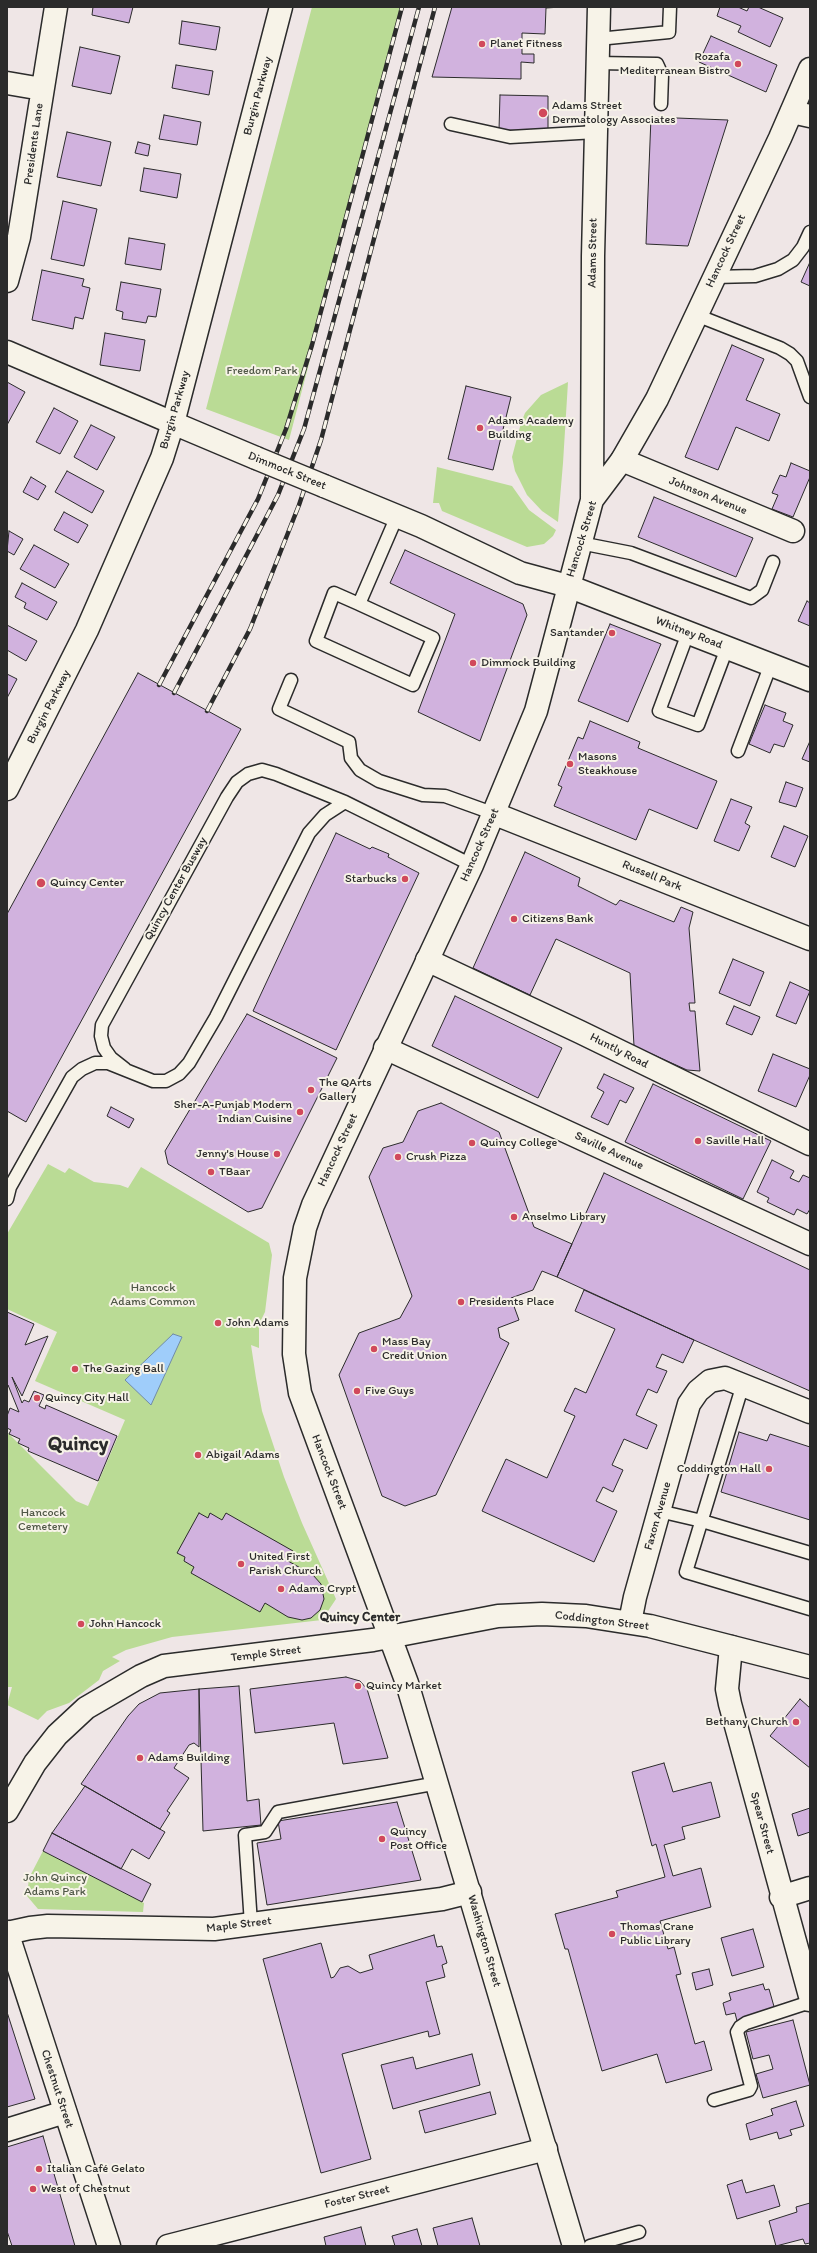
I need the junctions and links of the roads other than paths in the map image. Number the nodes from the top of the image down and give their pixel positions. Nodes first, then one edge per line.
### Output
1 (56, 7) edge
2 (281, 7) edge
3 (599, 7) edge
4 (670, 7) edge
5 (598, 39) junction
6 (597, 63) junction
7 (810, 69) edge
8 (7, 83) edge
9 (42, 89) junction
10 (661, 104) dead end
11 (801, 114) edge
12 (451, 124) dead end
13 (596, 132) junction
14 (810, 232) edge
15 (714, 277) junction
16 (7, 281) edge
17 (696, 315) junction
18 (7, 352) edge
19 (810, 397) edge
20 (173, 423) junction
21 (622, 460) junction
22 (592, 500) junction
23 (397, 516) junction
24 (793, 531) dead end
25 (580, 543) junction
26 (773, 562) dead end
27 (568, 586) junction
28 (359, 604) junction
29 (688, 633) junction
30 (727, 648) junction
31 (771, 664) junction
32 (291, 680) dead end
33 (810, 680) edge
34 (738, 752) dead end
35 (7, 789) edge
36 (345, 802) junction
37 (494, 814) junction
38 (472, 865) junction
39 (810, 939) edge
40 (427, 960) junction
41 (385, 1048) junction
42 (125, 1069) junction
43 (810, 1144) edge
44 (7, 1199) edge
45 (810, 1244) edge
46 (743, 1384) junction
47 (810, 1412) edge
48 (659, 1511) junction
49 (702, 1520) junction
50 (810, 1553) edge
51 (810, 1609) edge
52 (630, 1622) junction
53 (392, 1637) junction
54 (731, 1647) junction
55 (810, 1667) edge
56 (438, 1783) junction
57 (13, 1789) edge
58 (7, 1811) edge
59 (810, 1888) edge
60 (470, 1892) junction
61 (781, 1897) junction
62 (251, 1924) junction
63 (7, 1933) edge
64 (810, 1996) edge
65 (810, 2005) edge
66 (714, 2100) dead end
67 (65, 2112) junction
68 (7, 2130) edge
69 (546, 2149) junction
70 (639, 2232) dead end
71 (109, 2246) edge
72 (168, 2246) edge
73 (574, 2246) edge
74 (590, 2246) edge

1 - 9 street, Presidents Lane
2 - 20 street, Burgin Parkway
3 - 5 street, Adams Street
4 - 5 lane
5 - 6 street, Adams Street
6 - 10 lane
6 - 13 street, Adams Street
7 - 11 street, Hancock Street
8 - 9 street
9 - 16 street, Presidents Lane
11 - 15 street, Hancock Street
12 - 13 lane
13 - 22 street, Adams Street
14 - 15 lane
15 - 17 street, Hancock Street
17 - 19 lane
17 - 21 street, Hancock Street
18 - 20 street, Dimmock Street
20 - 23 street, Dimmock Street, bridge
20 - 35 street, Burgin Parkway
21 - 22 street, Hancock Street
21 - 24 street, Johnson Avenue
22 - 25 street, Hancock Street
23 - 27 street, Dimmock Street
23 - 28 lane
25 - 26 lane
25 - 27 street, Hancock Street
27 - 29 street, Whitney Road
27 - 37 street, Hancock Street
28 - 28 lane
29 - 30 street, Whitney Road
29 - 30 lane
30 - 31 street, Whitney Road
31 - 33 street, Whitney Road
31 - 34 lane
32 - 37 lane
36 - 38 lane, Quincy Center Busway
36 - 42 lane
36 - 42 lane, Quincy Center Busway
37 - 38 street, Hancock Street
37 - 39 street, Russell Park
38 - 40 street, Hancock Street
40 - 41 street, Hancock Street
40 - 43 street, Huntly Road
41 - 45 street, Saville Avenue
41 - 53 street, Hancock Street
42 - 44 lane
46 - 47 street, Faxon Avenue
46 - 48 street, Faxon Avenue
46 - 49 lane
48 - 49 lane
48 - 52 street, Faxon Avenue
49 - 50 lane
49 - 51 lane
52 - 53 street, Coddington Street
52 - 54 street, Coddington Street
53 - 56 street, Washington Street
53 - 57 street, Temple Street
54 - 55 street, Coddington Street
54 - 61 street, Spear Street
56 - 60 street, Washington Street
56 - 62 lane
57 - 58 street
59 - 61 street
60 - 62 street, Maple Street
60 - 69 street, Washington Street
61 - 64 street, Spear Street
62 - 63 street, Maple Street
63 - 67 street, Chestnut Street
65 - 66 lane
67 - 68 street
67 - 71 street, Chestnut Street
69 - 72 street, Foster Street
69 - 73 street, Washington Street
70 - 74 lane

